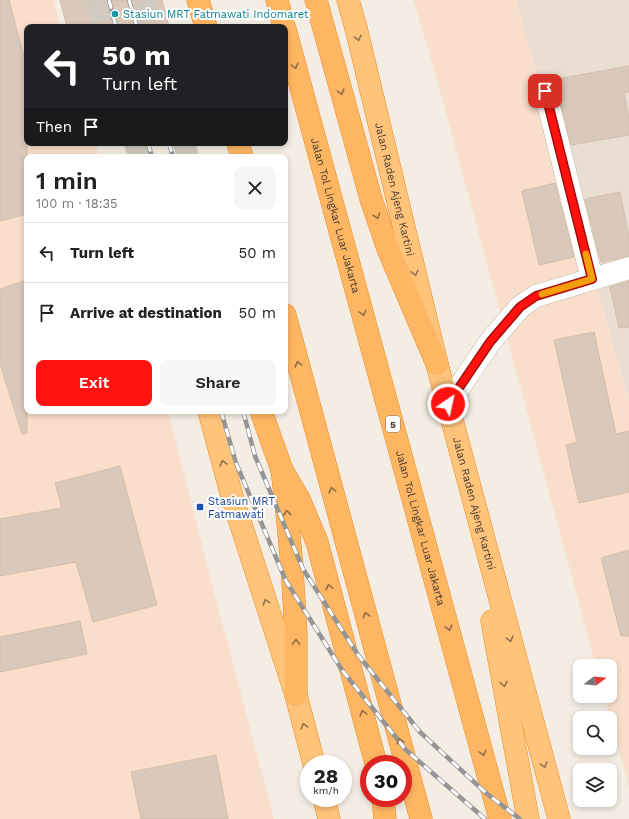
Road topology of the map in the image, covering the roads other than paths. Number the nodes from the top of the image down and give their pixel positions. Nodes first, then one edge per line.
1 (198, 0) edge
2 (277, 0) edge
3 (316, 0) edge
4 (348, 0) edge
5 (205, 24) edge
6 (284, 24) edge
7 (288, 39) edge
8 (545, 91) dead end
9 (629, 268) edge
10 (592, 279) junction
11 (288, 326) edge
12 (437, 364) junction
13 (448, 404) junction
14 (210, 414) edge
15 (264, 415) edge
16 (464, 466) junction
17 (282, 470) junction
18 (296, 695) junction
19 (312, 755) edge
20 (374, 755) edge
21 (326, 807) edge
22 (384, 807) edge
23 (329, 819) edge
24 (385, 819) edge
25 (421, 819) edge
26 (500, 819) edge
27 (528, 819) edge
28 (559, 819) edge

1 - 5 highway
2 - 6 highway, Jalan Tol Lingkar Luar Jakarta / 5
3 -> 12 highway
4 -> 12 highway, Jalan Raden Ajeng Kartini
7 -> 26 highway, Jalan Tol Lingkar Luar Jakarta / 5
8 - 10 street
9 - 10 street
10 - 13 street
25 -> 11 highway
12 - 13 highway, Jalan Raden Ajeng Kartini
13 - 16 highway, Jalan Raden Ajeng Kartini
18 -> 14 highway
15 - 17 highway
16 -> 27 highway
16 -> 28 highway, Jalan Raden Ajeng Kartini
18 -> 17 highway
20 -> 17 highway
19 -> 18 highway
21 - 23 highway
22 - 24 highway

